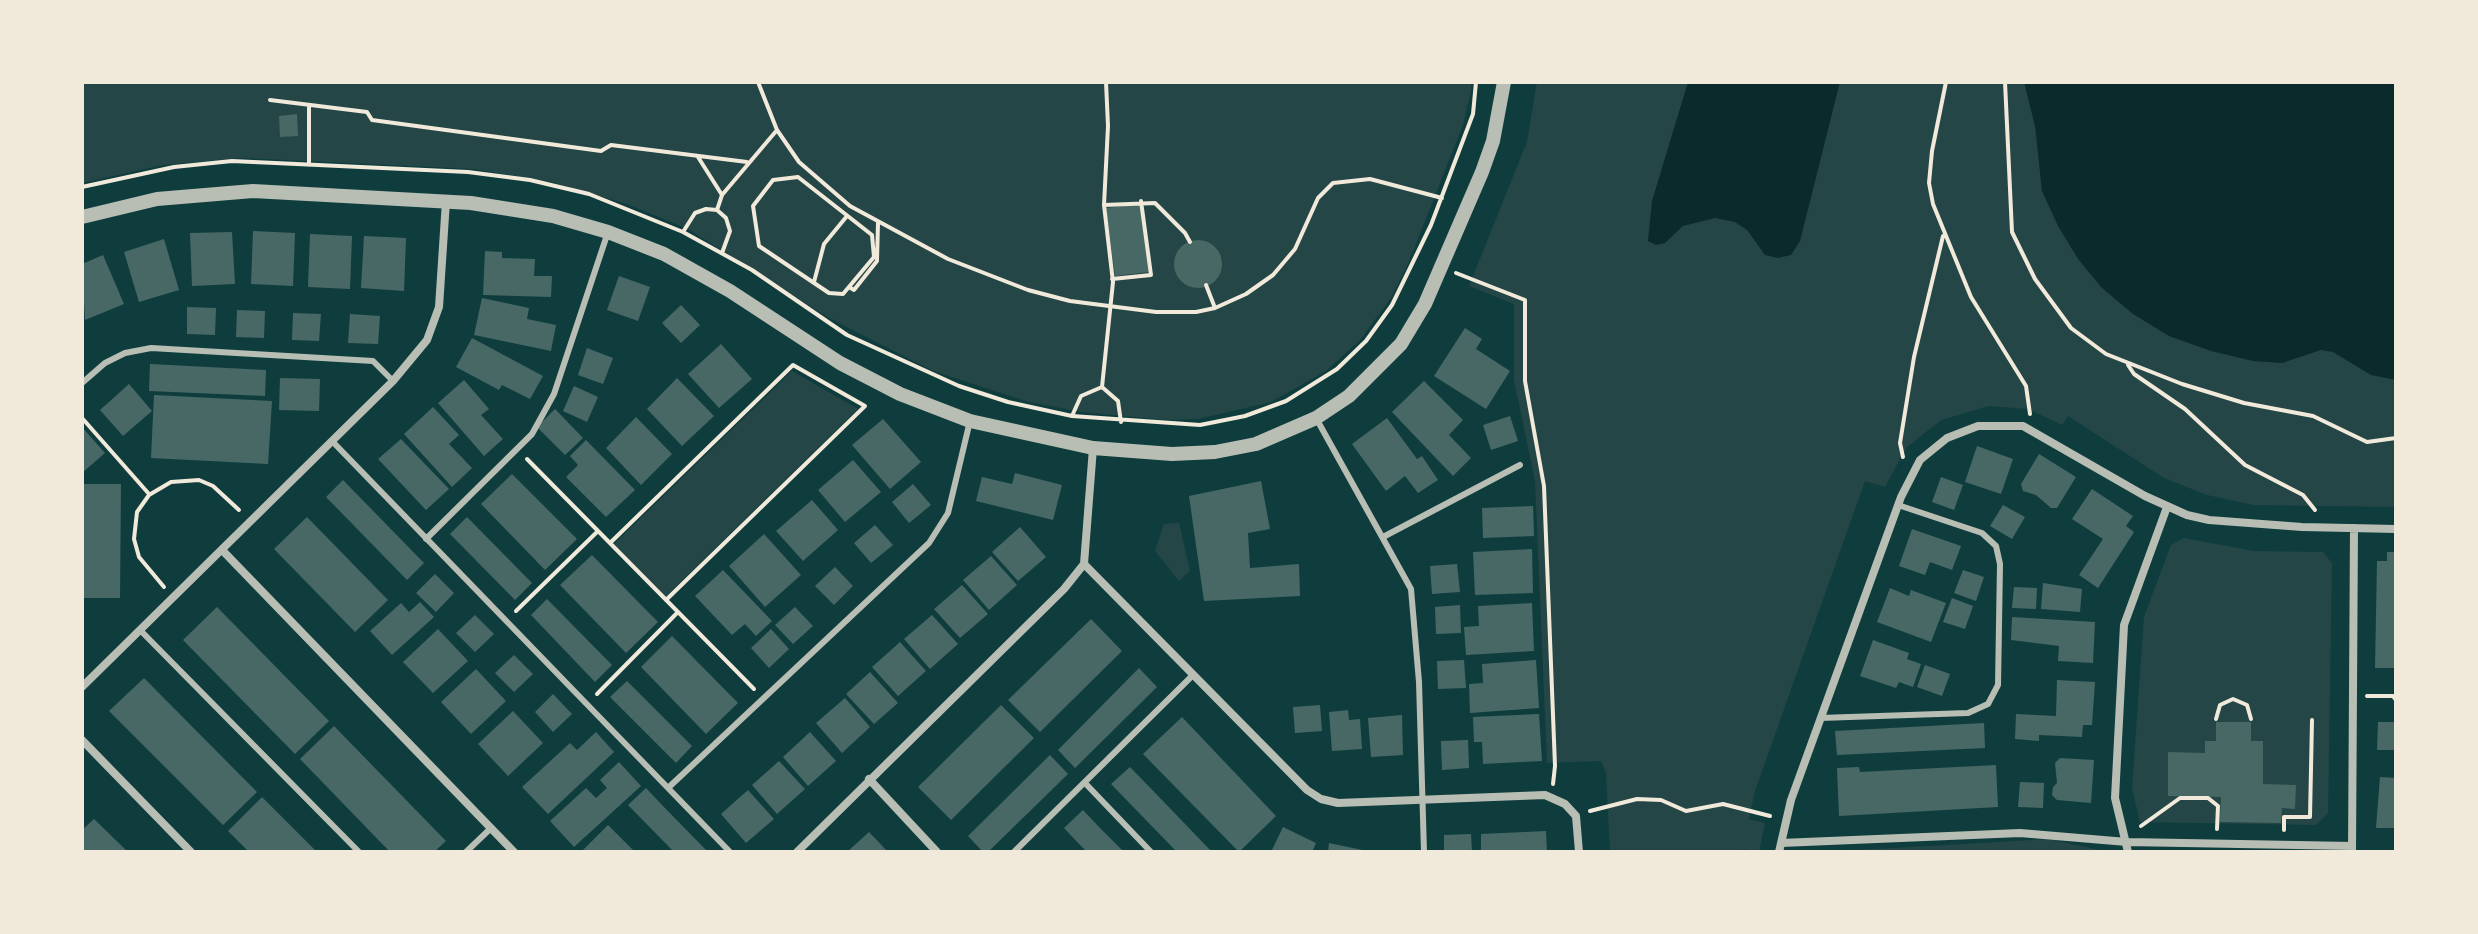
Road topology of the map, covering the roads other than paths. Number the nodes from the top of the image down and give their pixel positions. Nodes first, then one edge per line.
1 (1504, 82) edge
2 (446, 201) junction
3 (82, 217) edge
4 (608, 232) junction
5 (393, 381) junction
6 (82, 383) edge
7 (1316, 418) junction
8 (970, 421) junction
9 (332, 441) junction
10 (1093, 448) junction
11 (1520, 465) dead end
12 (1898, 505) junction
13 (2167, 507) junction
14 (2354, 528) junction
15 (2396, 529) edge
16 (1383, 537) junction
17 (426, 539) junction
18 (223, 551) junction
19 (1084, 564) junction
20 (140, 630) junction
21 (1193, 675) junction
22 (82, 687) edge
23 (1820, 718) junction
24 (82, 740) edge
25 (869, 779) junction
26 (1085, 783) junction
27 (668, 788) junction
28 (1423, 801) junction
29 (491, 828) junction
30 (1780, 847) edge
31 (2128, 847) edge
32 (2352, 849) edge
33 (191, 852) edge
34 (359, 852) edge
35 (466, 852) edge
36 (514, 852) edge
37 (730, 852) edge
38 (797, 852) edge
39 (937, 852) edge
40 (1014, 852) edge
41 (1151, 852) edge
42 (1424, 852) edge
43 (1579, 852) edge

1 - 7 street
2 - 3 street
2 - 4 street
2 - 5 street
4 - 8 street
4 - 17 lane
5 - 6 lane
5 - 9 street
7 - 10 street
7 - 16 lane
8 - 10 street
8 - 27 lane
9 - 17 lane
9 - 18 street
10 - 19 street
11 - 16 lane
12 - 13 street
12 - 23 street
12 - 23 lane
13 - 14 street
13 - 31 street
14 - 15 street
14 - 32 street
16 - 28 lane
17 - 27 lane
18 - 20 street
18 - 29 street
19 - 21 street
19 - 25 street
20 - 22 street
20 - 34 lane
21 - 26 lane
21 - 28 street
23 - 30 street
24 - 33 street
25 - 38 street
25 - 39 street
26 - 40 lane
26 - 41 lane
27 - 37 lane
28 - 42 lane
28 - 43 street
29 - 35 lane
29 - 36 street
30 - 31 street
31 - 32 street

